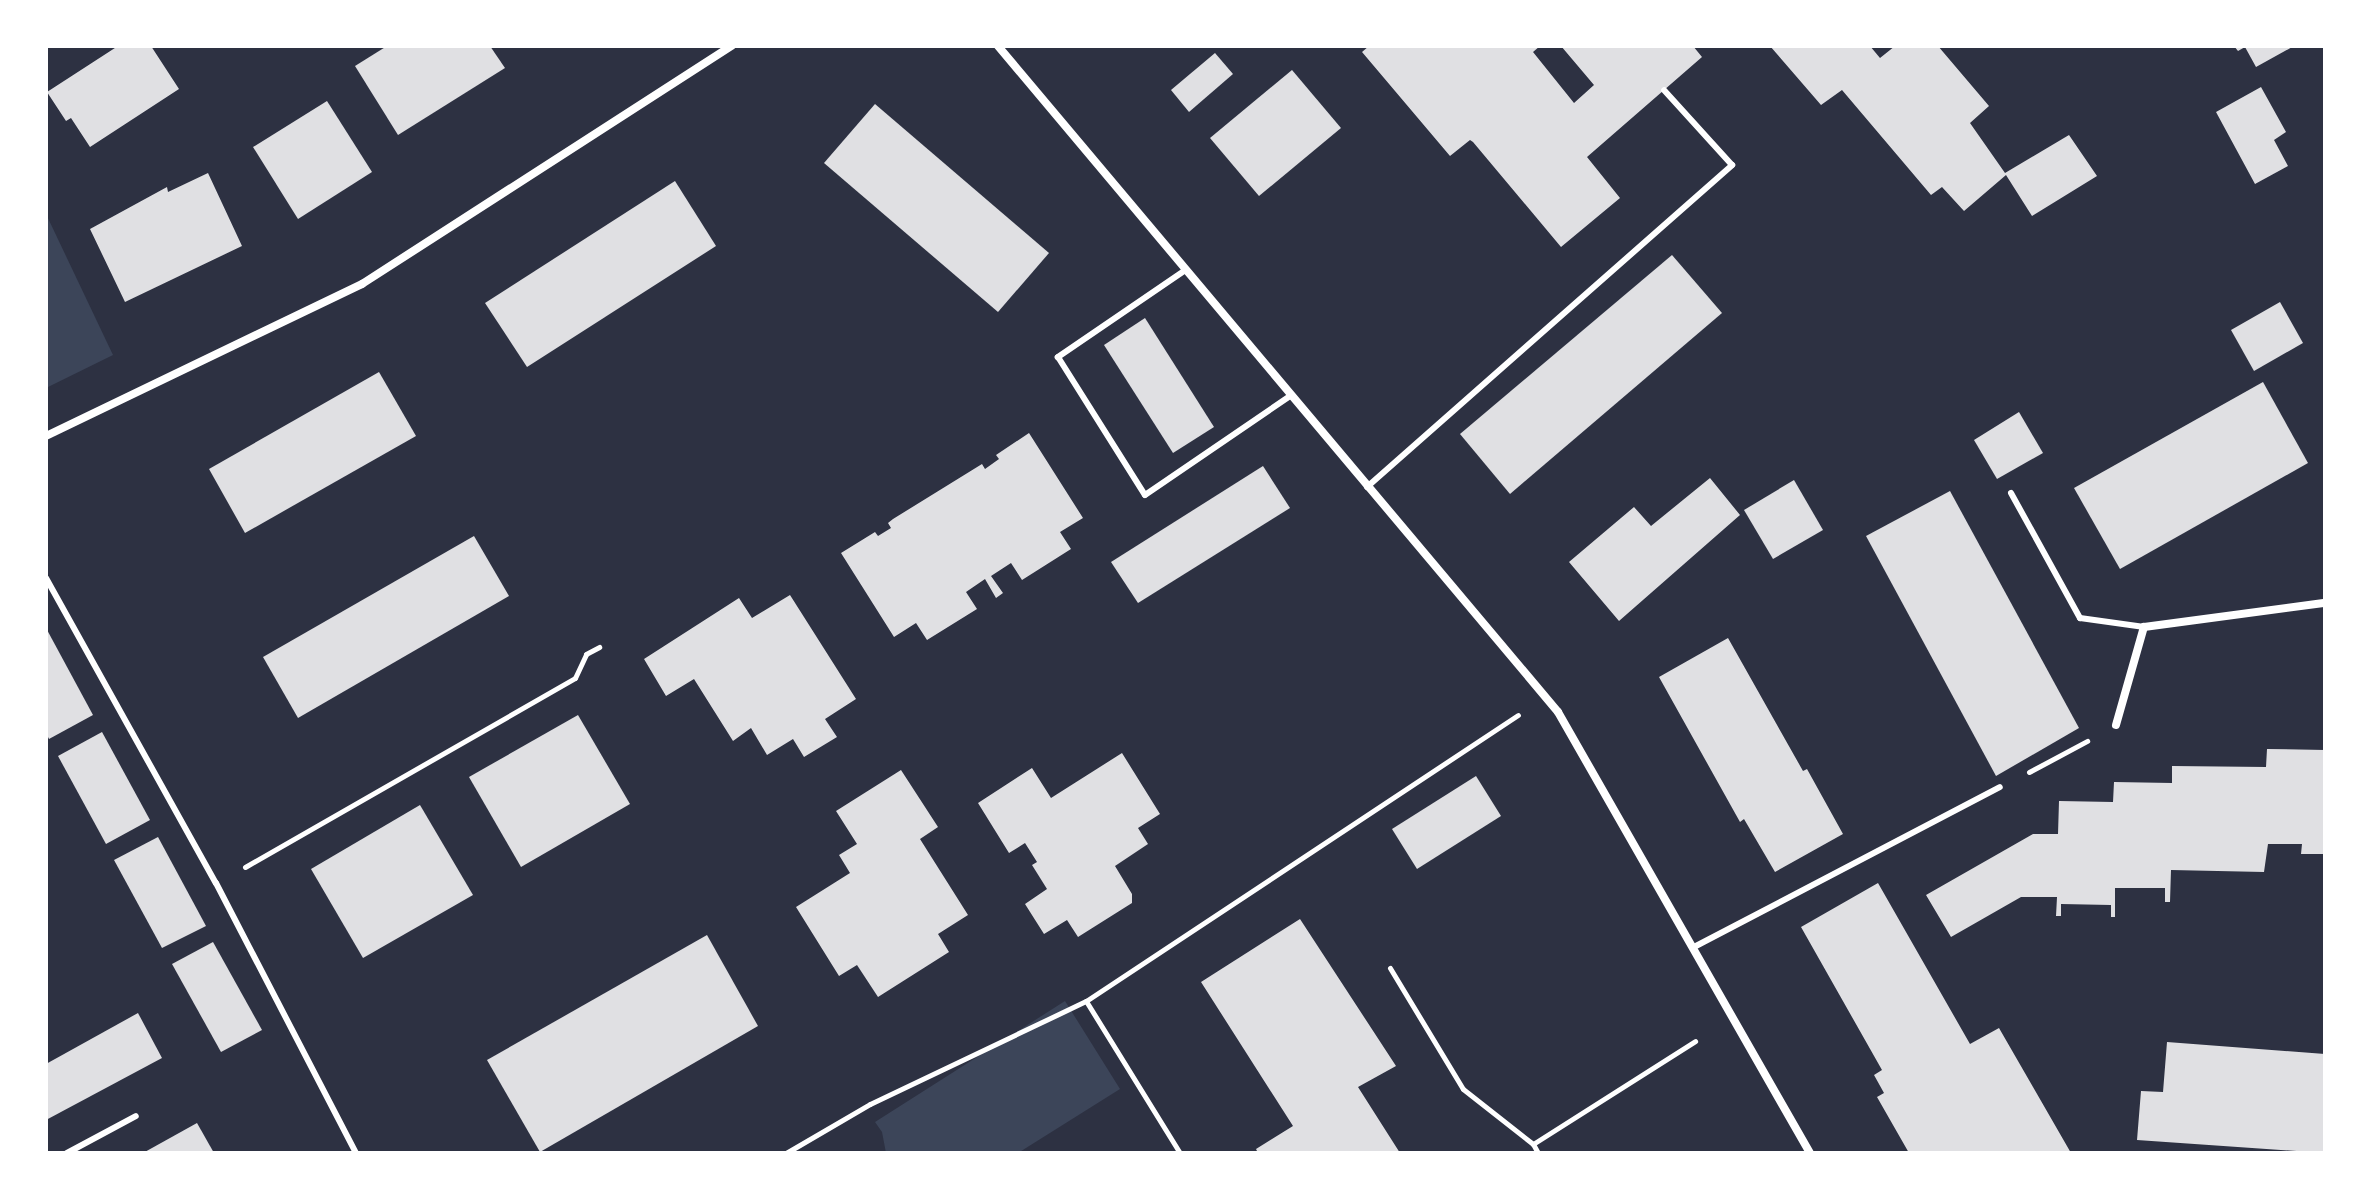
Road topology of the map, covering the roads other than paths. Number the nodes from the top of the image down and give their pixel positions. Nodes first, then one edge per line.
1 (732, 46) edge
2 (998, 46) edge
3 (1664, 90) dead end
4 (1184, 271) junction
5 (1290, 396) junction
6 (46, 436) edge
7 (1367, 487) junction
8 (2011, 493) dead end
9 (46, 578) edge
10 (2325, 603) edge
11 (2144, 627) junction
12 (2116, 725) road end
13 (2000, 787) road end
14 (1694, 947) junction
15 (136, 1116) dead end
16 (67, 1153) edge
17 (356, 1153) edge
18 (1810, 1153) edge

1 - 6 street
2 - 4 street
3 - 7 lane
4 - 5 street
4 - 5 lane
5 - 7 street
7 - 14 street
8 - 11 lane
9 - 17 lane
10 - 11 street
11 - 12 street
13 - 14 lane
14 - 18 street
15 - 16 lane

